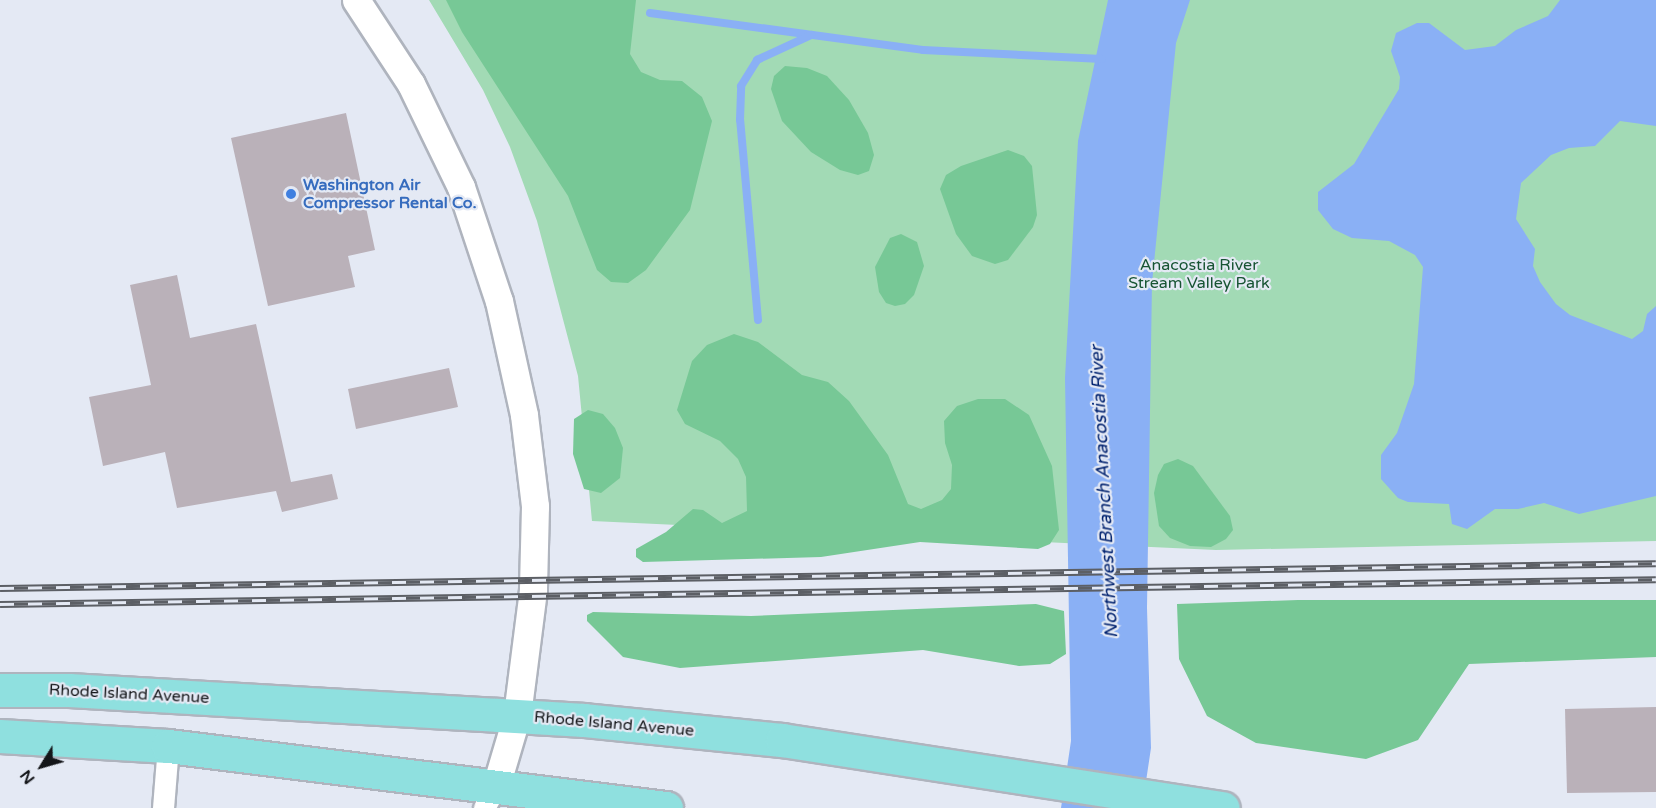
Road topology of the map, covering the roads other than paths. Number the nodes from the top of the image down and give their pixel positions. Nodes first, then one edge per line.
1 (356, 0) edge
2 (0, 690) edge
3 (517, 715) junction
4 (0, 736) edge
5 (168, 746) junction
6 (490, 797) edge
7 (164, 808) edge
8 (666, 808) edge
9 (1223, 808) edge

1 - 3 street
2 - 3 main road, Rhode Island Avenue
3 - 6 street
3 - 9 main road, Rhode Island Avenue
4 - 5 main road
5 - 6 main road
5 - 7 street
6 - 8 main road

